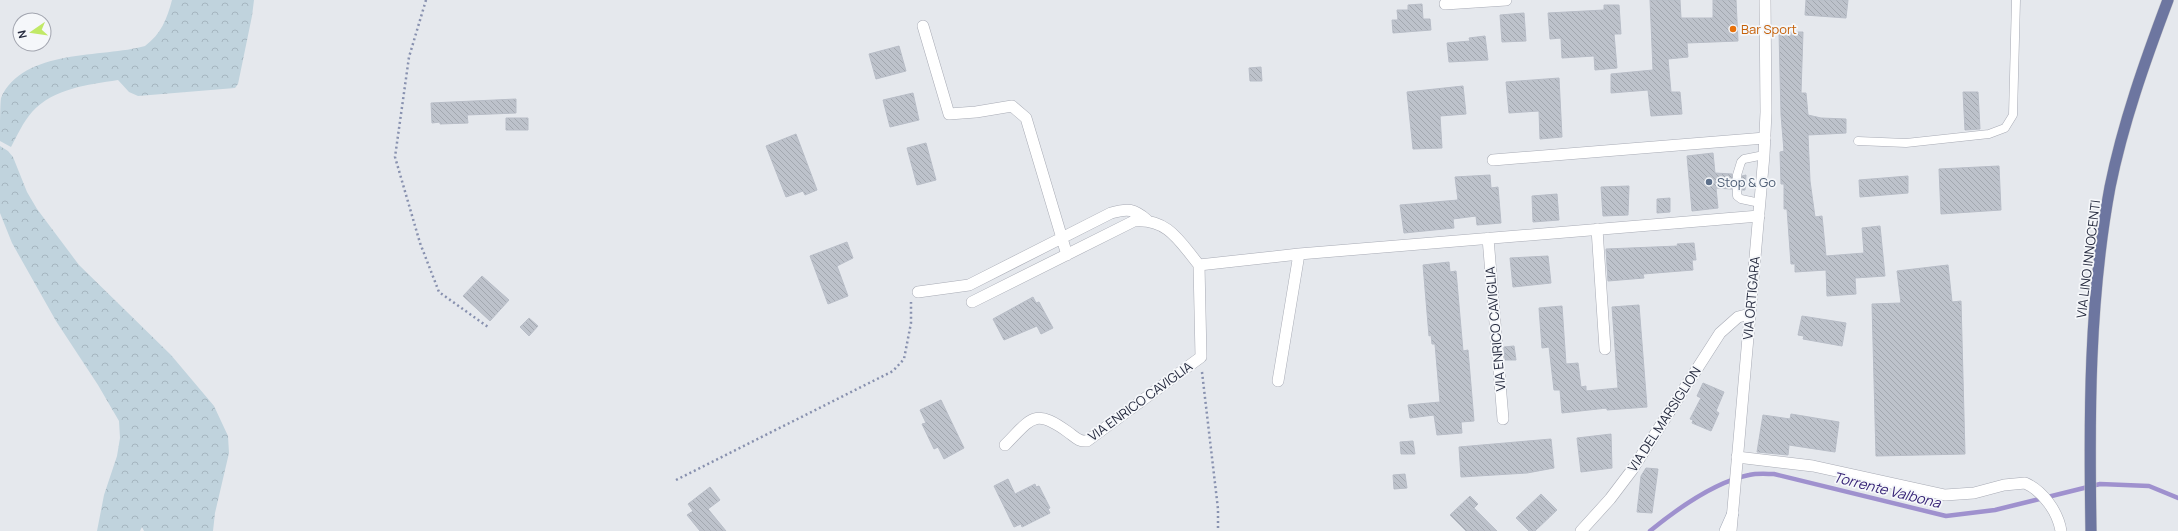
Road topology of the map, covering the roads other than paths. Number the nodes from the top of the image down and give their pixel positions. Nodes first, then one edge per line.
1 (1506, 0) edge
2 (1765, 0) edge
3 (2016, 0) edge
4 (2168, 0) edge
5 (1445, 4) dead end
6 (924, 26) dead end
7 (1765, 138) junction
8 (1858, 141) dead end
9 (1764, 155) junction
10 (1493, 160) dead end
11 (1760, 203) junction
12 (1759, 216) junction
13 (1147, 220) junction
14 (1596, 229) junction
15 (1062, 238) junction
16 (1488, 238) junction
17 (1299, 254) junction
18 (1067, 255) junction
19 (1199, 265) junction
20 (914, 296) road end
21 (972, 302) dead end
22 (1750, 314) junction
23 (1604, 349) dead end
24 (1278, 381) dead end
25 (1503, 420) dead end
26 (1005, 444) dead end
27 (1737, 463) junction
28 (1733, 513) junction
29 (2091, 527) edge
30 (1581, 531) edge
31 (1725, 531) edge
32 (1731, 531) edge
33 (2061, 531) edge

1 - 5 street
2 - 7 street, VIA ORTIGARA
3 - 8 lane
4 - 29 main road, VIA LINO INNOCENTI
6 - 15 street
7 - 9 street, VIA ORTIGARA
7 - 10 street
9 - 11 street, VIA ORTIGARA
9 - 11 lane
11 - 12 street, VIA ORTIGARA
12 - 14 street
12 - 22 street, VIA ORTIGARA
13 - 15 street
13 - 18 street
13 - 19 street
14 - 16 street
14 - 23 street
15 - 18 street
15 - 20 street
16 - 17 street
16 - 25 street, VIA ENRICO CAVIGLIA
17 - 19 street
17 - 24 street
18 - 21 street
19 - 26 street, VIA ENRICO CAVIGLIA
22 - 27 street, VIA ORTIGARA
22 - 30 street, VIA DEL MARSIGLION
27 - 28 street, VIA ORTIGARA
27 - 33 street
28 - 31 street
28 - 32 street, VIA ORTIGARA

